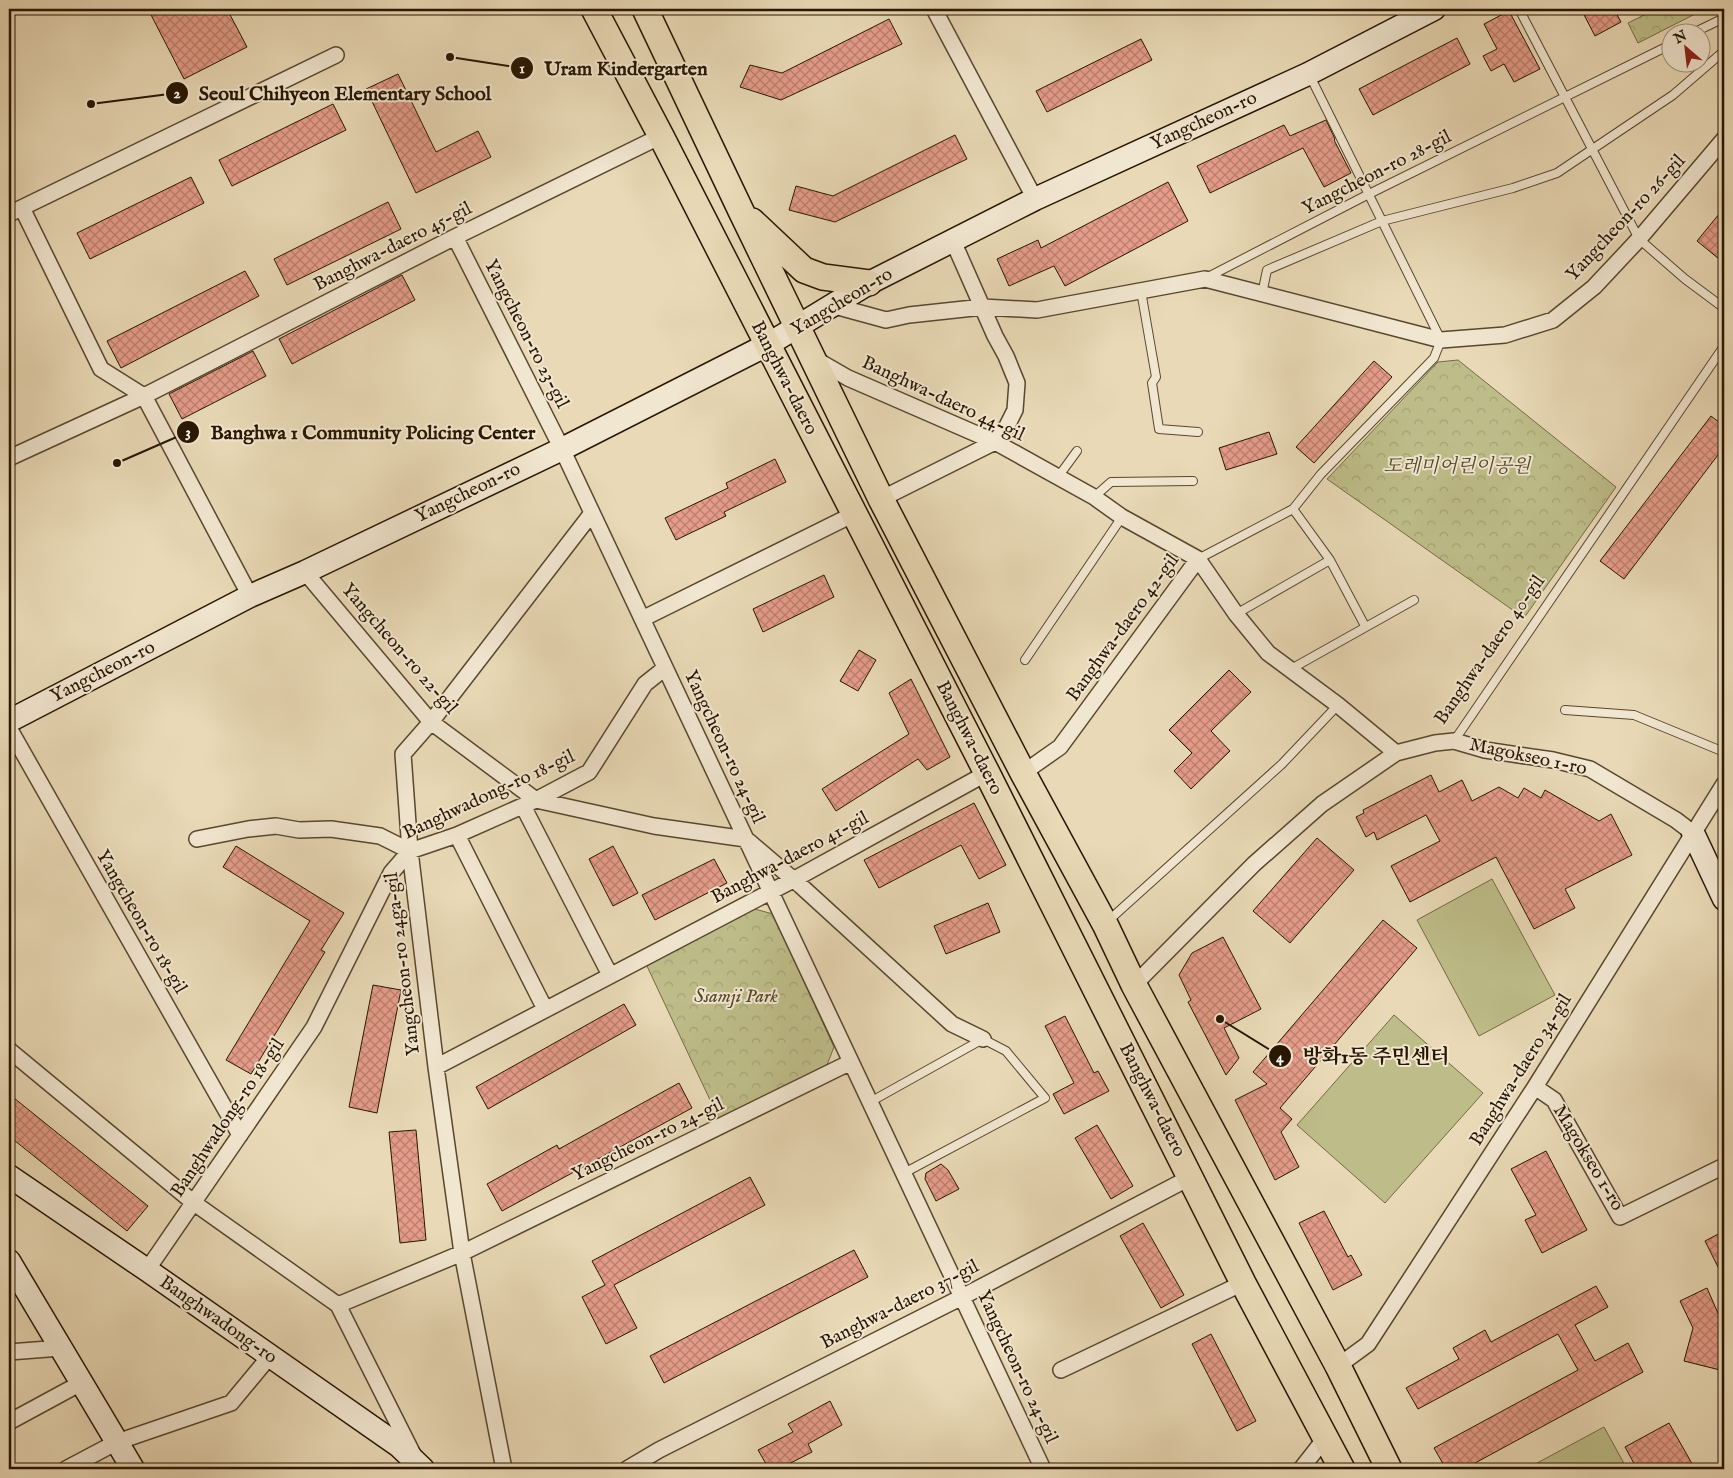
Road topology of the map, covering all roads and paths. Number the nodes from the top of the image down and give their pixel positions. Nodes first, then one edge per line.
1 (594, 9) edge
2 (645, 9) edge
3 (934, 9) edge
4 (1434, 9) edge
5 (1519, 9) edge
6 (1724, 18) edge
7 (1710, 25) edge
8 (1660, 50) edge
9 (1724, 51) edge
10 (336, 55) dead end
11 (1308, 74) junction
12 (1565, 97) junction
13 (661, 136) junction
14 (1724, 139) edge
15 (1593, 150) junction
16 (1369, 194) junction
17 (1035, 199) junction
18 (16, 211) edge
19 (742, 211) junction
20 (1382, 221) junction
21 (455, 238) junction
22 (1639, 239) junction
23 (953, 240) junction
24 (1205, 279) junction
25 (869, 283) junction
26 (1141, 291) junction
27 (1262, 294) junction
28 (832, 305) junction
29 (983, 307) junction
30 (1724, 308) edge
31 (798, 328) junction
32 (1441, 340) junction
33 (768, 345) junction
34 (1724, 346) edge
35 (812, 357) junction
36 (144, 396) junction
37 (1198, 432) dead end
38 (995, 442) junction
39 (562, 448) junction
40 (1077, 452) dead end
41 (9, 458) edge
42 (1058, 477) junction
43 (1193, 481) dead end
44 (1094, 497) junction
45 (881, 499) junction
46 (1293, 509) junction
47 (592, 512) junction
48 (854, 514) junction
49 (1122, 518) junction
50 (1198, 559) junction
51 (1330, 560) junction
52 (305, 572) junction
53 (250, 596) junction
54 (1414, 600) dead end
55 (1236, 614) junction
56 (642, 619) junction
57 (1365, 626) junction
58 (1025, 660) dead end
59 (665, 668) junction
60 (1291, 669) junction
61 (1338, 705) junction
62 (1565, 710) dead end
63 (9, 721) edge
64 (432, 722) junction
65 (9, 728) edge
66 (1454, 741) junction
67 (1724, 752) edge
68 (1396, 753) junction
69 (987, 773) junction
70 (1023, 773) junction
71 (1724, 784) edge
72 (529, 803) junction
73 (1693, 833) junction
74 (457, 835) junction
75 (197, 839) dead end
76 (746, 839) junction
77 (410, 852) junction
78 (793, 880) junction
79 (771, 892) junction
80 (1724, 899) edge
81 (1105, 924) junction
82 (610, 975) junction
83 (1134, 985) junction
84 (544, 1009) junction
85 (983, 1039) junction
86 (9, 1050) edge
87 (851, 1062) junction
88 (436, 1067) junction
89 (1535, 1086) junction
90 (870, 1102) junction
91 (240, 1136) junction
92 (1724, 1166) edge
93 (904, 1174) junction
94 (9, 1176) edge
95 (1191, 1177) junction
96 (194, 1203) junction
97 (462, 1253) junction
98 (10, 1264) edge
99 (148, 1270) junction
100 (1243, 1283) junction
101 (962, 1297) junction
102 (338, 1305) junction
103 (61, 1348) junction
104 (9, 1352) edge
105 (270, 1356) junction
106 (1338, 1366) junction
107 (1061, 1370) dead end
108 (82, 1383) junction
109 (9, 1422) edge
110 (1326, 1437) junction
111 (117, 1442) junction
112 (421, 1467) edge
113 (66, 1469) edge
114 (133, 1469) edge
115 (504, 1469) edge
116 (628, 1469) edge
117 (1043, 1469) edge
118 (1301, 1469) edge
119 (1342, 1469) edge
120 (1389, 1469) edge

1 - 13 main road, Banghwa-daero
2 - 19 main road, Banghwa-daero
3 - 17 street
4 - 11 main road, Yangcheon-ro
5 - 12 lane
6 - 7 lane
8 - 12 lane, Yangcheon-ro 28-gil
9 - 15 lane
10 - 18 street
11 - 16 lane
11 - 17 main road, Yangcheon-ro
12 - 15 lane
12 - 16 lane, Yangcheon-ro 28-gil
13 - 21 street, Banghwa-daero 45-gil
13 - 33 main road, Banghwa-daero
14 - 22 street, Yangcheon-ro 26-gil
15 - 20 lane
15 - 22 lane
16 - 20 lane
16 - 24 lane, Yangcheon-ro 28-gil
17 - 23 main road, Yangcheon-ro
18 - 36 street
19 - 25 main road
19 - 31 main road, Banghwa-daero
20 - 27 lane
20 - 32 lane
21 - 36 street, Banghwa-daero 45-gil
21 - 39 street, Yangcheon-ro 23-gil
22 - 30 lane
22 - 32 street, Yangcheon-ro 26-gil
23 - 25 main road, Yangcheon-ro
23 - 29 street
24 - 26 street, Yangcheon-ro 26-gil
24 - 27 street, Yangcheon-ro 26-gil
25 - 28 main road, Yangcheon-ro
26 - 29 street, Yangcheon-ro 26-gil
26 - 37 lane
27 - 32 street, Yangcheon-ro 26-gil
28 - 29 street, Yangcheon-ro 26-gil
28 - 31 main road, Yangcheon-ro
29 - 38 street
31 - 33 main road, Yangcheon-ro
31 - 35 main road, Banghwa-daero
32 - 46 lane, Banghwa-daero 42-gil
33 - 39 main road, Yangcheon-ro
33 - 48 main road, Banghwa-daero
34 - 66 lane, Banghwa-daero 40-gil
35 - 38 street, Banghwa-daero 44-gil
35 - 45 main road, Banghwa-daero
36 - 41 street, Banghwa-daero 45-gil
36 - 53 street
38 - 42 street, Banghwa-daero 44-gil
38 - 45 street
39 - 47 street, Yangcheon-ro 24-gil
39 - 52 main road, Yangcheon-ro
40 - 42 lane
42 - 44 street, Banghwa-daero 44-gil
43 - 44 lane
44 - 49 street, Banghwa-daero 44-gil
45 - 70 main road, Banghwa-daero
46 - 50 lane, Banghwa-daero 42-gil
46 - 51 lane
47 - 56 street, Yangcheon-ro 24-gil
47 - 64 street, Yangcheon-ro 24ga-gil
48 - 56 street
48 - 69 main road, Banghwa-daero
49 - 50 street, Banghwa-daero 44-gil
49 - 58 lane
50 - 55 street, Banghwa-daero 44-gil
50 - 70 street, Banghwa-daero 42-gil
51 - 55 lane
51 - 57 lane
52 - 53 main road, Yangcheon-ro
52 - 64 street, Yangcheon-ro 22-gil
53 - 63 main road, Yangcheon-ro
54 - 57 lane
55 - 60 street, Banghwa-daero 44-gil
56 - 59 street, Yangcheon-ro 24-gil
57 - 60 lane
59 - 72 street, Banghwadong-ro 18-gil
59 - 76 street, Yangcheon-ro 24-gil
60 - 61 street, Banghwa-daero 44-gil
61 - 68 street, Banghwa-daero 44-gil
61 - 81 lane
62 - 67 lane
64 - 72 street, Yangcheon-ro 22-gil
64 - 77 street, Yangcheon-ro 24ga-gil
65 - 91 street, Yangcheon-ro 18-gil
66 - 68 street, Banghwa-daero 40-gil
66 - 73 street, Magokseo 1-ro
68 - 83 street, Banghwa-daero 40-gil
69 - 78 street, Banghwa-daero 41-gil
69 - 95 main road, Banghwa-daero
70 - 81 main road, Banghwa-daero
71 - 73 street, Banghwa-daero 34-gil
72 - 74 street, Banghwadong-ro 18-gil
72 - 76 street, Yangcheon-ro 22-gil
72 - 82 street
73 - 80 main road, Magokseo 1-ro
73 - 89 street, Banghwa-daero 34-gil
74 - 77 street, Banghwadong-ro 18-gil
74 - 84 street
75 - 77 street
76 - 78 street
76 - 79 street, Yangcheon-ro 24-gil
77 - 88 street, Yangcheon-ro 24ga-gil
77 - 91 street, Banghwadong-ro 18-gil
78 - 79 street, Banghwa-daero 41-gil
78 - 85 street
79 - 82 street, Banghwa-daero 41-gil
79 - 87 street, Yangcheon-ro 24-gil
81 - 83 main road, Banghwa-daero
82 - 84 street, Banghwa-daero 41-gil
83 - 106 main road, Banghwa-daero
84 - 88 street, Banghwa-daero 41-gil
85 - 90 lane
85 - 93 lane
86 - 96 street
87 - 90 street, Yangcheon-ro 24-gil
87 - 97 street, Yangcheon-ro 24-gil
88 - 97 street, Yangcheon-ro 24ga-gil
89 - 92 street, Magokseo 1-ro
89 - 106 street, Banghwa-daero 34-gil
90 - 93 street, Yangcheon-ro 24-gil
91 - 96 street, Banghwadong-ro 18-gil
93 - 101 street, Yangcheon-ro 24-gil
94 - 99 main road, Banghwadong-ro
95 - 100 main road, Banghwa-daero
95 - 101 street, Banghwa-daero 37-gil
96 - 99 street, Banghwadong-ro 18-gil
96 - 102 street
97 - 102 street, Yangcheon-ro 24-gil
97 - 115 street, Yangcheon-ro 24ga-gil
98 - 103 main road
99 - 105 main road, Banghwadong-ro
100 - 107 street
100 - 110 main road, Banghwa-daero
101 - 116 street, Banghwa-daero 37-gil
101 - 117 street, Yangcheon-ro 24-gil
102 - 112 street
103 - 104 street
103 - 108 main road
105 - 111 street
105 - 112 main road, Banghwadong-ro
106 - 120 main road, Banghwa-daero
108 - 109 street
108 - 111 main road
110 - 118 street
110 - 119 main road, Banghwa-daero
111 - 113 street
111 - 114 main road

